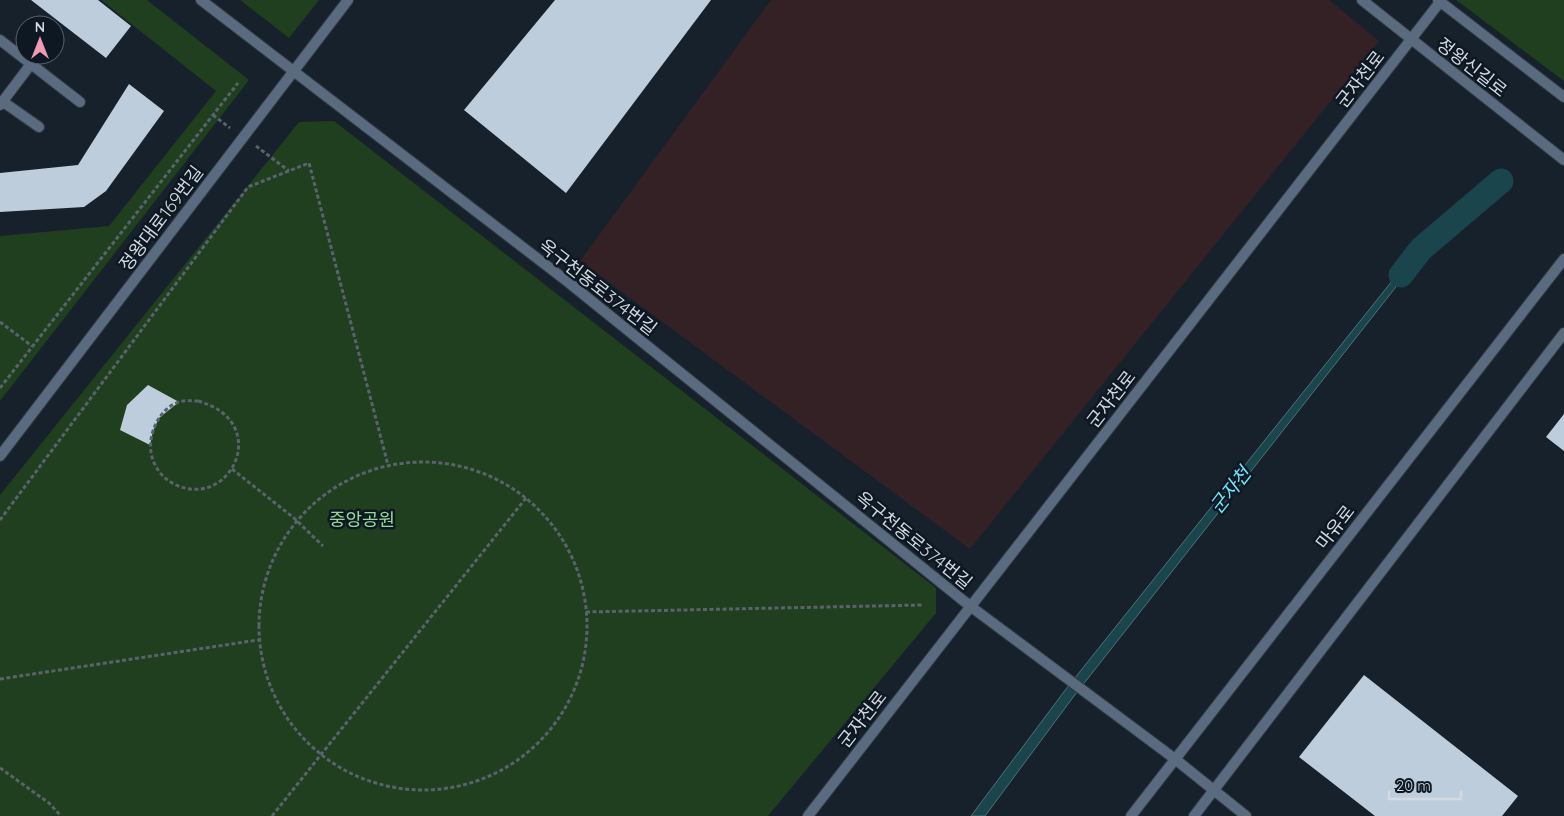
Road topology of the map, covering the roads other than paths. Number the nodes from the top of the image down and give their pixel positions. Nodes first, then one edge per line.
1 (201, 0) edge
2 (348, 0) edge
3 (1362, 0) edge
4 (1439, 1) edge
5 (0, 40) edge
6 (1411, 40) junction
7 (15, 52) edge
8 (30, 65) edge
9 (32, 65) edge
10 (293, 71) junction
11 (1564, 97) edge
12 (80, 102) dead end
13 (1, 103) edge
14 (39, 127) dead end
15 (1564, 160) edge
16 (1564, 259) edge
17 (1564, 333) edge
18 (0, 456) edge
19 (970, 606) junction
20 (1175, 759) junction
21 (1214, 790) junction
22 (808, 816) edge
23 (1131, 816) edge
24 (1194, 816) edge
25 (1246, 816) edge

1 - 10 street, 옥구천동로374번길
2 - 10 street, 정왕대로169번길
3 - 6 street, 정왕신길로
4 - 6 street, 군자천로
4 - 11 street, 정왕신길로
5 - 7 street
6 - 15 street, 정왕신길로
6 - 19 street, 군자천로
8 - 13 street
9 - 12 street
10 - 18 street, 정왕대로169번길
10 - 19 street, 옥구천동로374번길
13 - 14 street
16 - 20 street, 마유로
17 - 21 street
19 - 20 street, 옥구천동로374번길
19 - 22 street, 군자천로
20 - 21 street, 옥구천동로374번길
20 - 23 street, 마유로
21 - 24 street
21 - 25 street, 옥구천동로374번길

